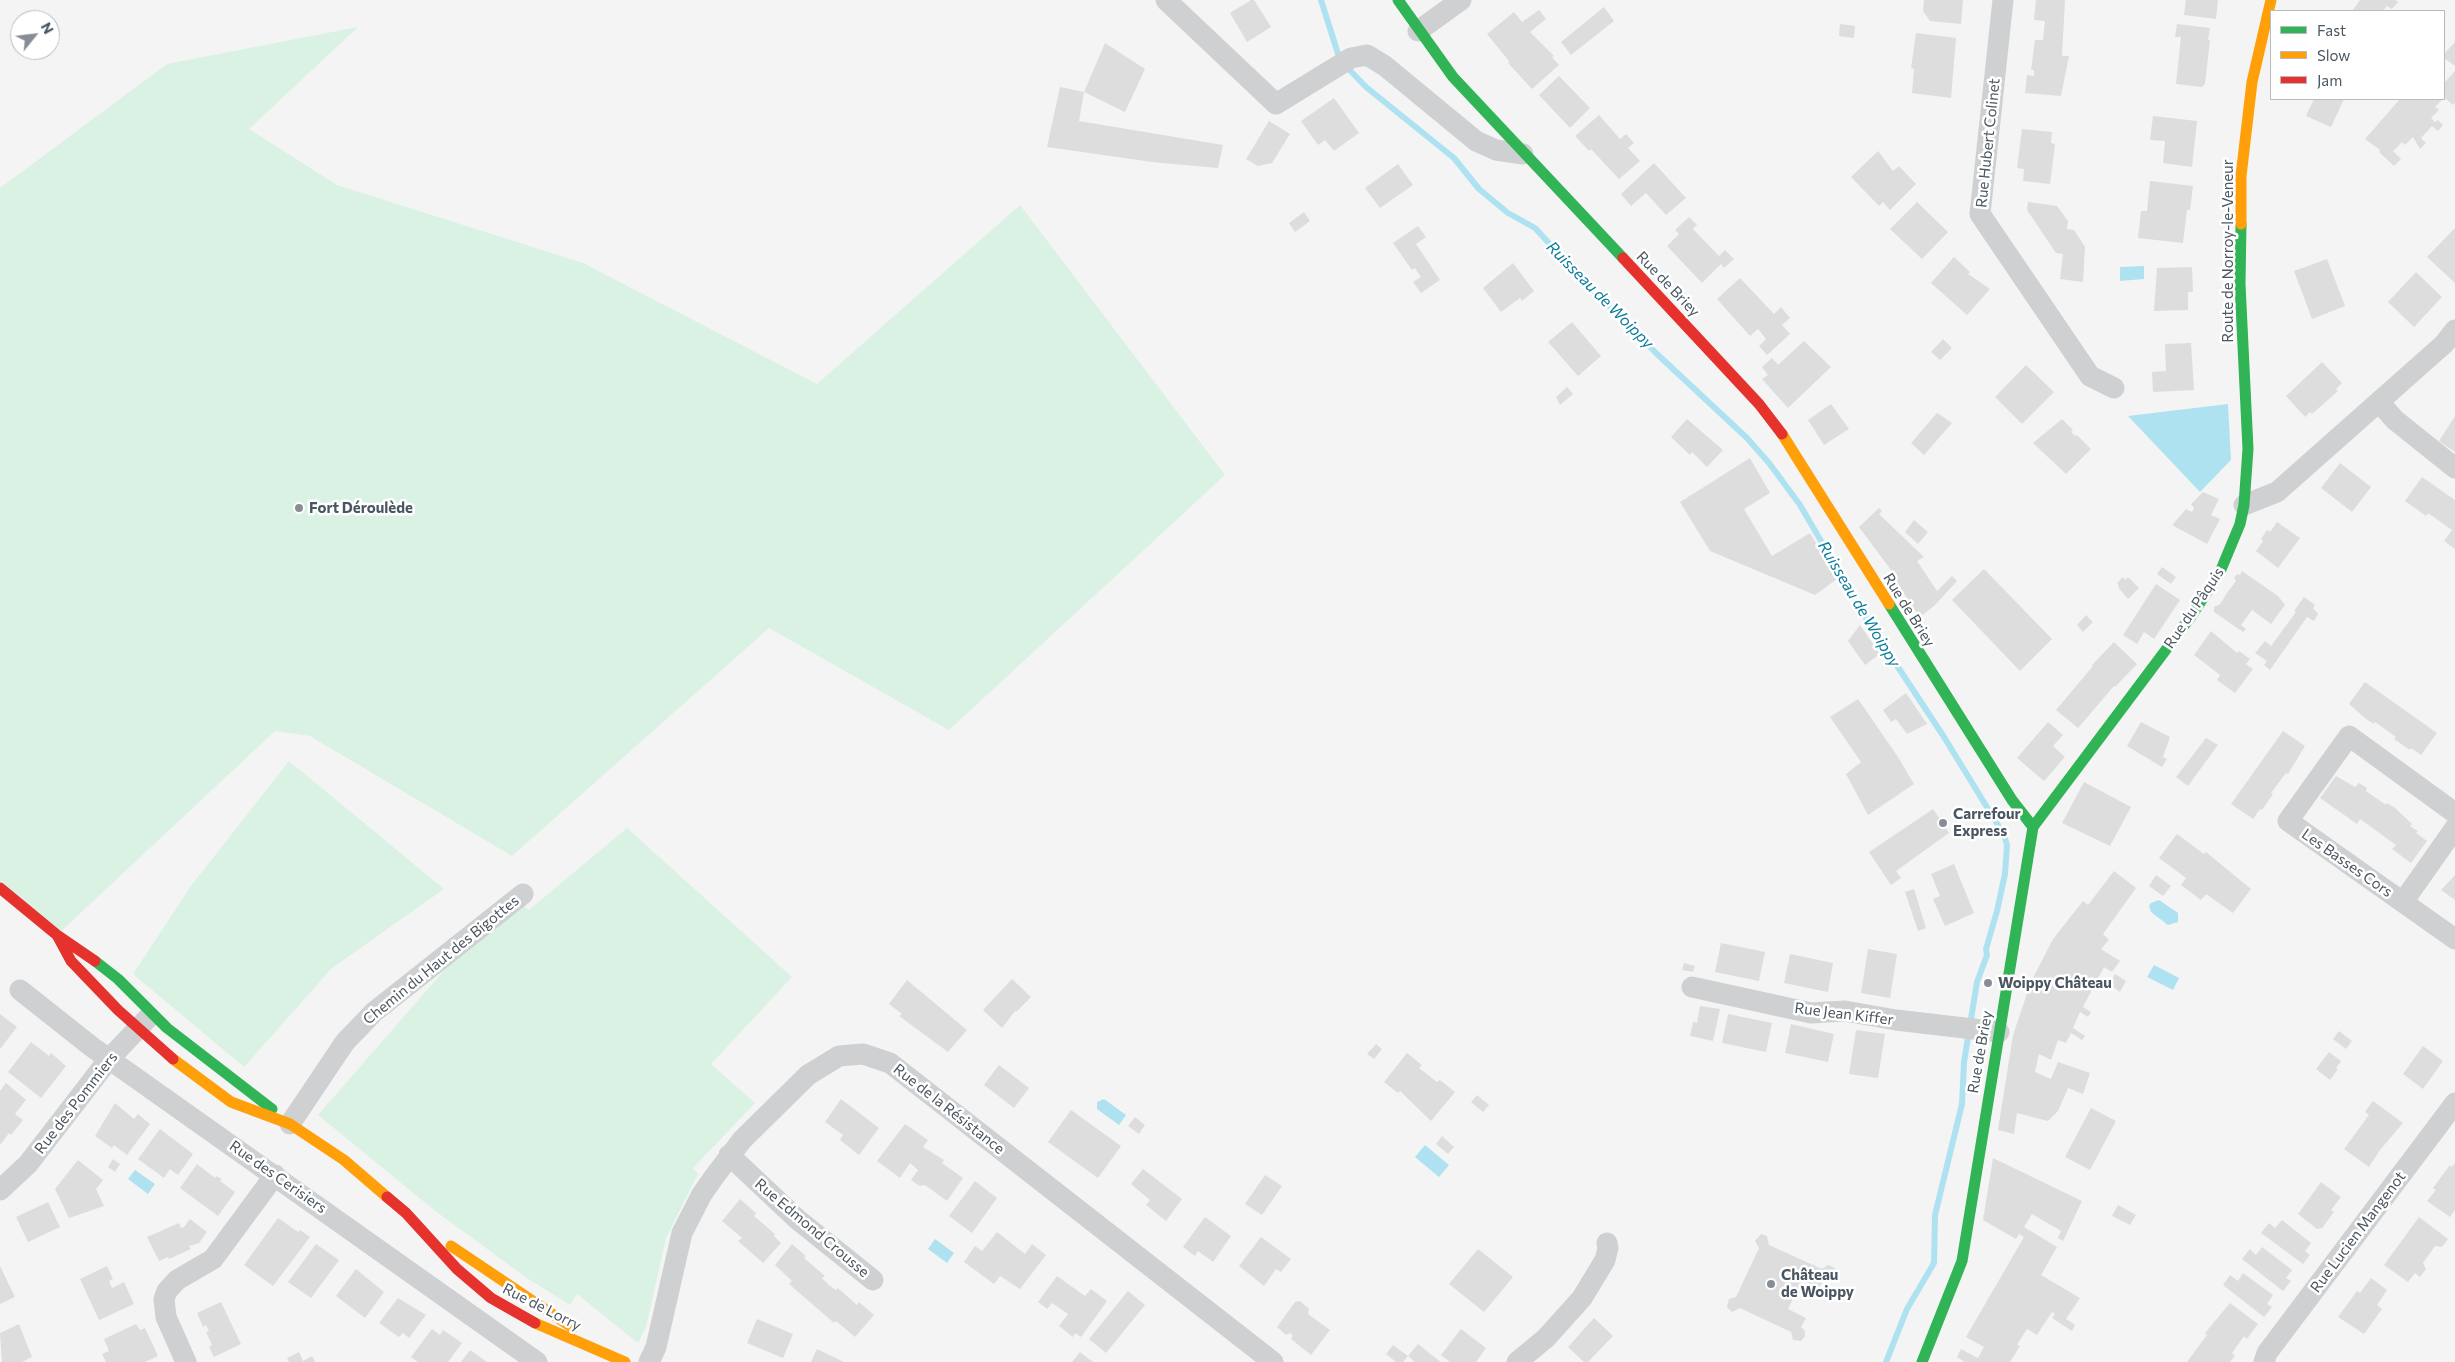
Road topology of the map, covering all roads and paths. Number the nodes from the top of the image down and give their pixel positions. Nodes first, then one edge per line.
1 (1166, 0) edge
2 (1398, 0) edge
3 (1461, 0) edge
4 (2003, 0) edge
5 (2271, 0) edge
6 (1418, 31) junction
7 (1523, 154) junction
8 (2455, 330) edge
9 (2114, 388) dead end
10 (2379, 402) junction
11 (2455, 468) edge
12 (2244, 505) junction
13 (2455, 813) edge
14 (2032, 826) junction
15 (2455, 828) edge
16 (0, 888) edge
17 (523, 894) dead end
18 (2403, 902) junction
19 (57, 935) junction
20 (2455, 939) edge
21 (1692, 987) dead end
22 (20, 990) dead end
23 (145, 1021) junction
24 (1999, 1032) junction
25 (109, 1059) junction
26 (2455, 1103) edge
27 (290, 1124) junction
28 (729, 1155) junction
29 (275, 1176) junction
30 (0, 1190) edge
31 (406, 1213) junction
32 (1607, 1243) dead end
33 (873, 1280) dead end
34 (609, 1354) junction
35 (186, 1362) edge
36 (537, 1362) edge
37 (625, 1362) edge
38 (649, 1362) edge
39 (1273, 1362) edge
40 (1517, 1362) edge
41 (1922, 1362) edge
42 (2264, 1362) edge

1 - 7 street
2 - 6 street, Rue de Briey
3 - 6 street
4 - 9 street, Rue Hubert Colinet
5 - 12 street, Route de Norroy-le-Veneur
6 - 7 street, Rue de Briey
7 - 14 street, Rue de Briey
8 - 10 street
10 - 11 street
10 - 12 street
12 - 14 street, Rue du Pâquis
13 - 18 street, Les Basses Cors
14 - 24 street, Rue de Briey
15 - 18 street, Les Basses Cors
16 - 19 street
17 - 27 street, Chemin du Haut des Bigottes
18 - 20 street, Les Basses Cors
19 - 23 street
19 - 23 street
21 - 24 street, Rue Jean Kiffer
22 - 25 street, Rue des Cerisiers
23 - 25 street, Rue des Pommiers
23 - 27 street
23 - 27 street
24 - 41 street, Rue de Briey
25 - 29 street, Rue des Cerisiers
25 - 30 street, Rue des Pommiers
26 - 42 street, Rue Lucien Mangenot
27 - 31 street, Rue de Lorry
28 - 33 street, Rue Edmond Crousse
28 - 38 street, Rue de la Résistance
28 - 39 street, Rue de la Résistance
29 - 35 street
29 - 36 street, Rue des Cerisiers
31 - 34 street, Rue de Lorry
31 - 34 street, Rue de Lorry
32 - 40 street
34 - 37 street, Rue de Lorry

